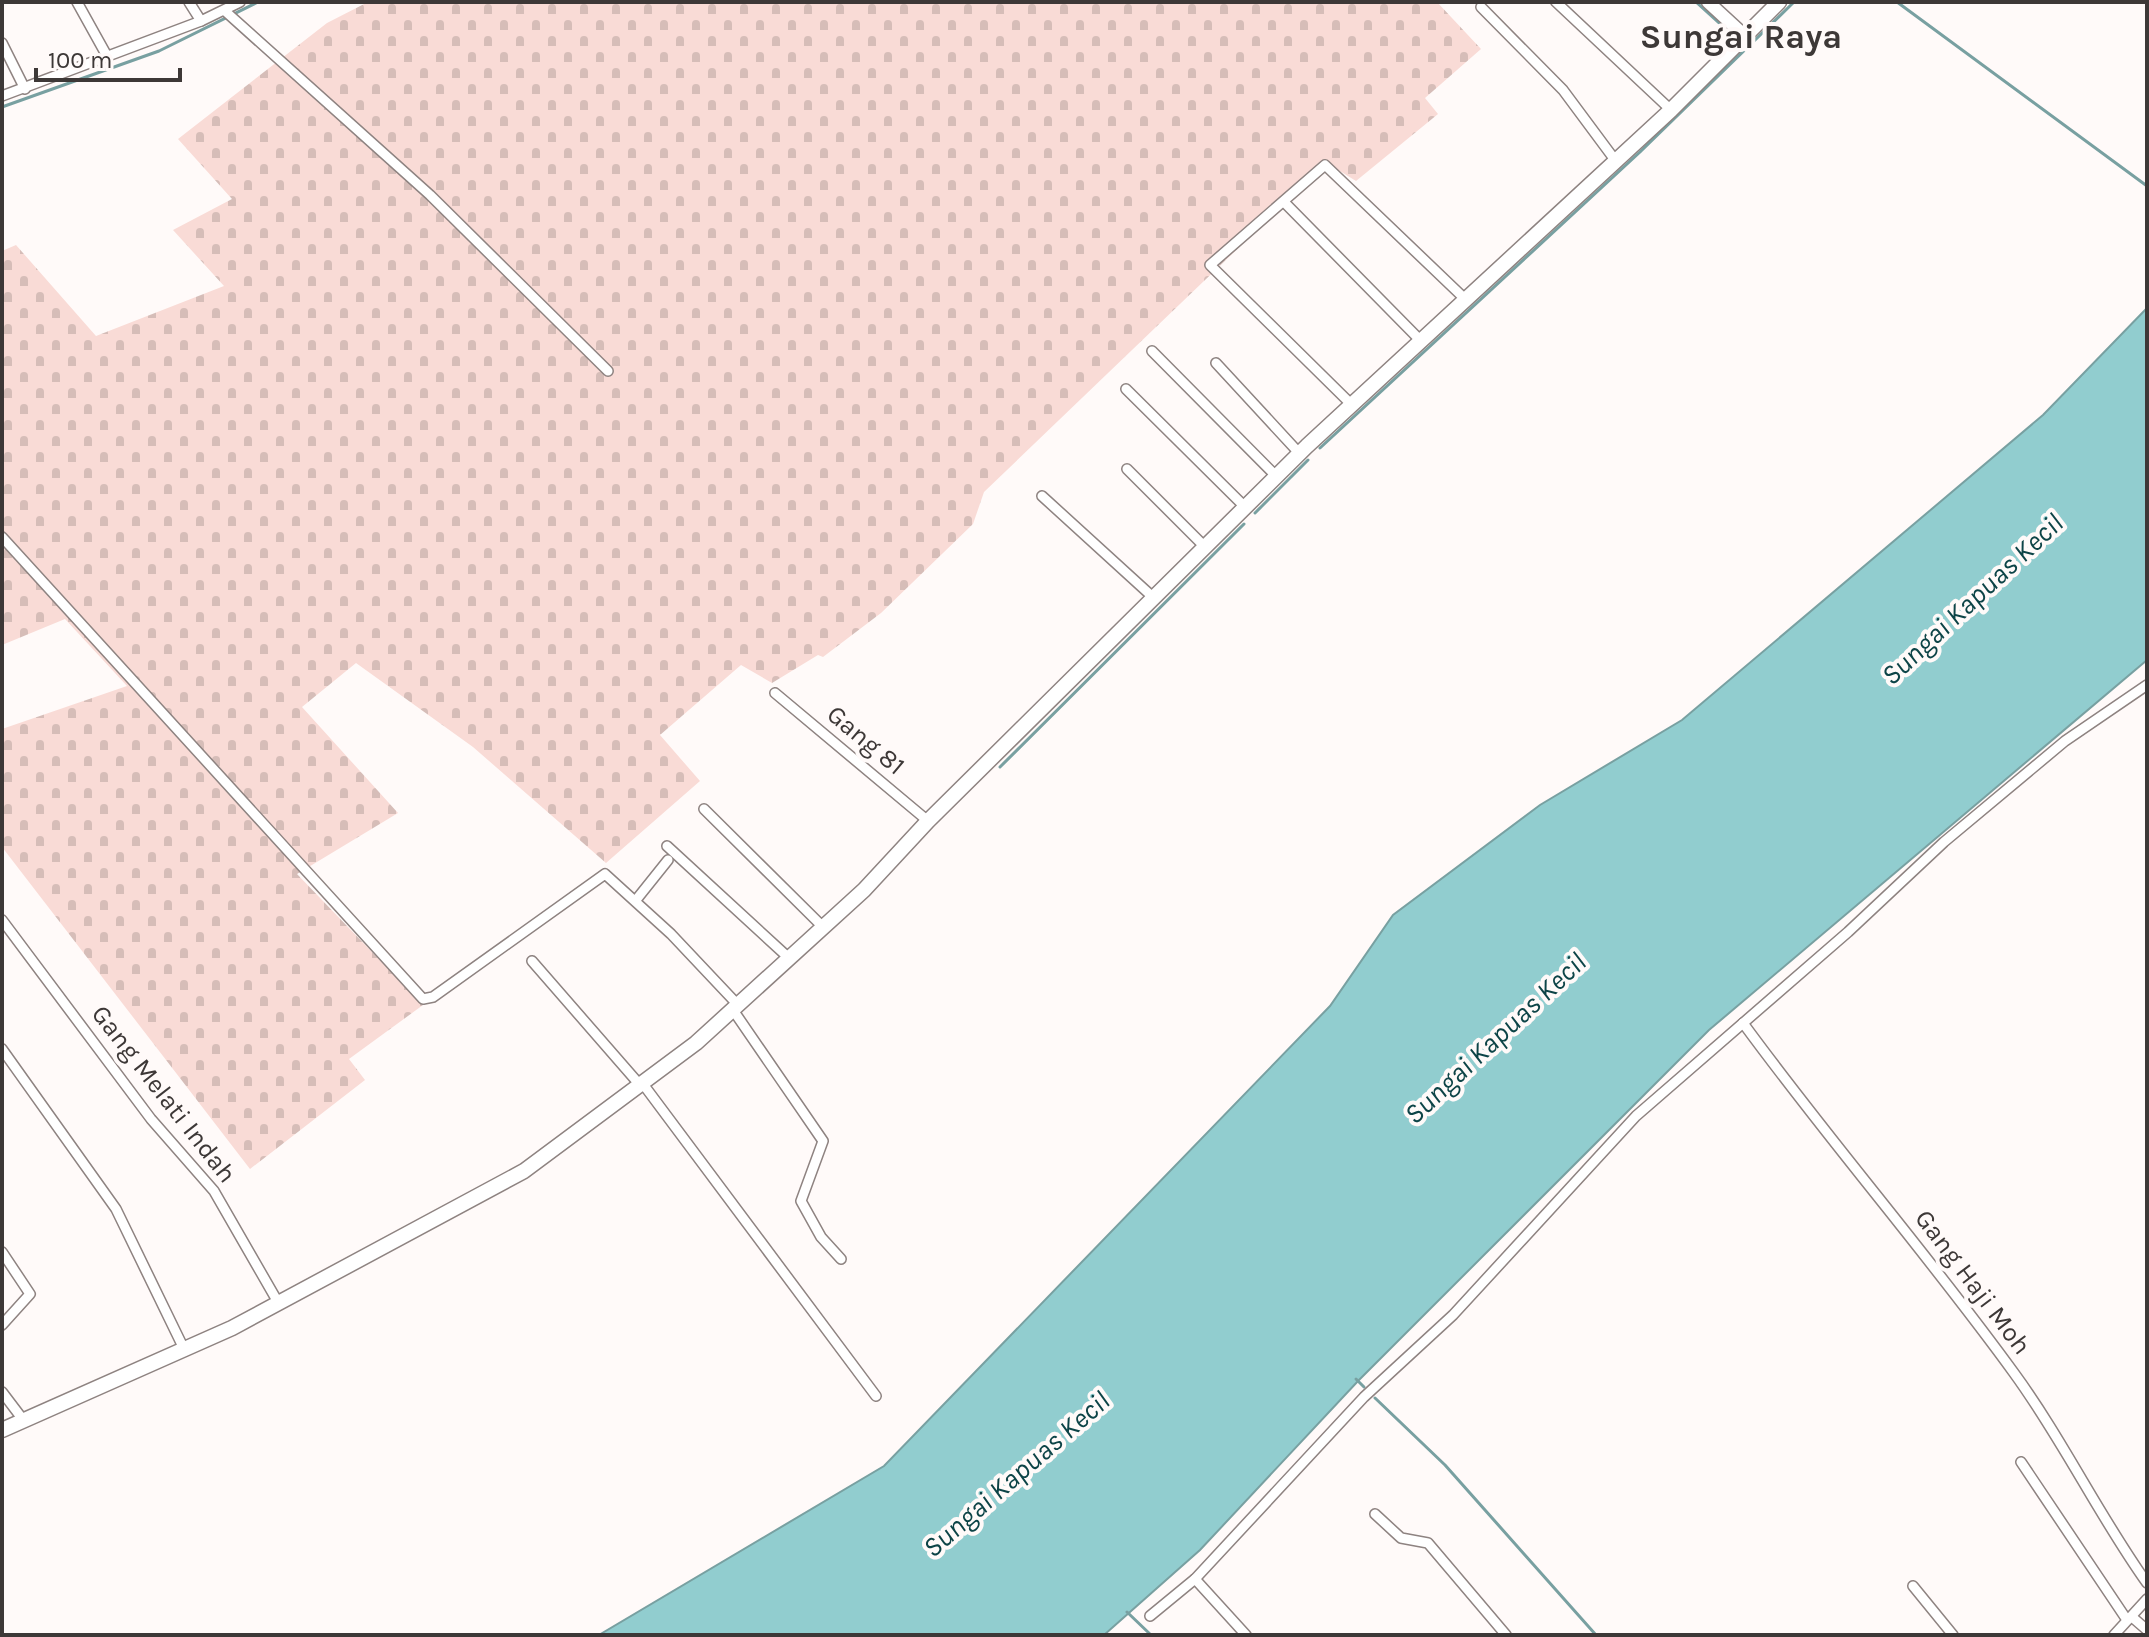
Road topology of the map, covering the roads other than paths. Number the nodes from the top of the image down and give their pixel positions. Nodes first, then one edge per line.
1 (77, 2) edge
2 (189, 2) edge
3 (240, 2) edge
4 (1556, 2) edge
5 (1708, 2) edge
6 (1779, 2) edge
7 (1481, 7) dead end
8 (225, 11) junction
9 (201, 21) junction
10 (1746, 37) junction
11 (2, 43) edge
12 (107, 56) junction
13 (25, 89) junction
14 (2, 96) edge
15 (1671, 110) junction
16 (1615, 160) junction
17 (1284, 202) junction
18 (1464, 298) junction
19 (1419, 339) junction
20 (1152, 351) dead end
21 (1216, 363) dead end
22 (608, 371) dead end
23 (1126, 389) dead end
24 (1352, 405) junction
25 (1300, 454) junction
26 (1127, 469) dead end
27 (1277, 477) junction
28 (1042, 496) dead end
29 (1246, 508) junction
30 (2, 537) edge
31 (1206, 548) junction
32 (1155, 599) junction
33 (2147, 685) edge
34 (775, 693) dead end
35 (704, 809) dead end
36 (928, 821) junction
37 (667, 846) dead end
38 (668, 860) dead end
39 (636, 900) junction
40 (2, 920) edge
41 (823, 927) junction
42 (790, 959) junction
43 (532, 961) dead end
44 (735, 1008) junction
45 (1743, 1023) junction
46 (2, 1049) edge
47 (641, 1084) junction
48 (2, 1252) edge
49 (841, 1259) dead end
50 (279, 1304) junction
51 (2, 1325) edge
52 (185, 1351) junction
53 (2, 1392) edge
54 (876, 1396) dead end
55 (24, 1421) junction
56 (2, 1430) edge
57 (2021, 1462) dead end
58 (1375, 1514) dead end
59 (1195, 1579) junction
60 (2147, 1583) edge
61 (1913, 1586) dead end
62 (2147, 1599) edge
63 (1150, 1616) dead end
64 (2130, 1619) junction
65 (2147, 1630) edge
66 (1246, 1635) edge
67 (1506, 1635) edge
68 (1953, 1635) edge
69 (2114, 1635) edge

1 - 12 street
2 - 9 street
3 - 8 street
4 - 15 street
5 - 10 street
6 - 10 main road
7 - 16 street
8 - 9 street
8 - 22 street
9 - 12 street
10 - 15 main road
11 - 13 street
12 - 13 street
13 - 14 street
15 - 16 main road
16 - 18 main road
17 - 18 street
17 - 19 street
17 - 24 street
18 - 19 main road
19 - 24 main road
20 - 27 street
21 - 25 street
23 - 29 street
24 - 25 main road
25 - 27 main road
26 - 31 street
27 - 29 main road
28 - 32 street
29 - 31 main road
30 - 39 street
31 - 32 main road
32 - 36 main road
33 - 45 street
34 - 36 street, Gang 81
35 - 41 street
36 - 41 main road
37 - 42 street
38 - 39 street
39 - 44 street
40 - 50 street, Gang Melati Indah
41 - 42 main road
42 - 44 main road
43 - 47 street
44 - 47 main road
44 - 49 street
45 - 59 street
45 - 60 street, Gang Haji Moh
46 - 52 street
47 - 50 main road
47 - 54 street
48 - 51 street
50 - 52 main road
52 - 55 main road
53 - 55 street
55 - 56 main road
57 - 64 street
58 - 67 street
59 - 63 street
59 - 66 street
61 - 68 street
62 - 64 street
64 - 65 street
64 - 69 street

